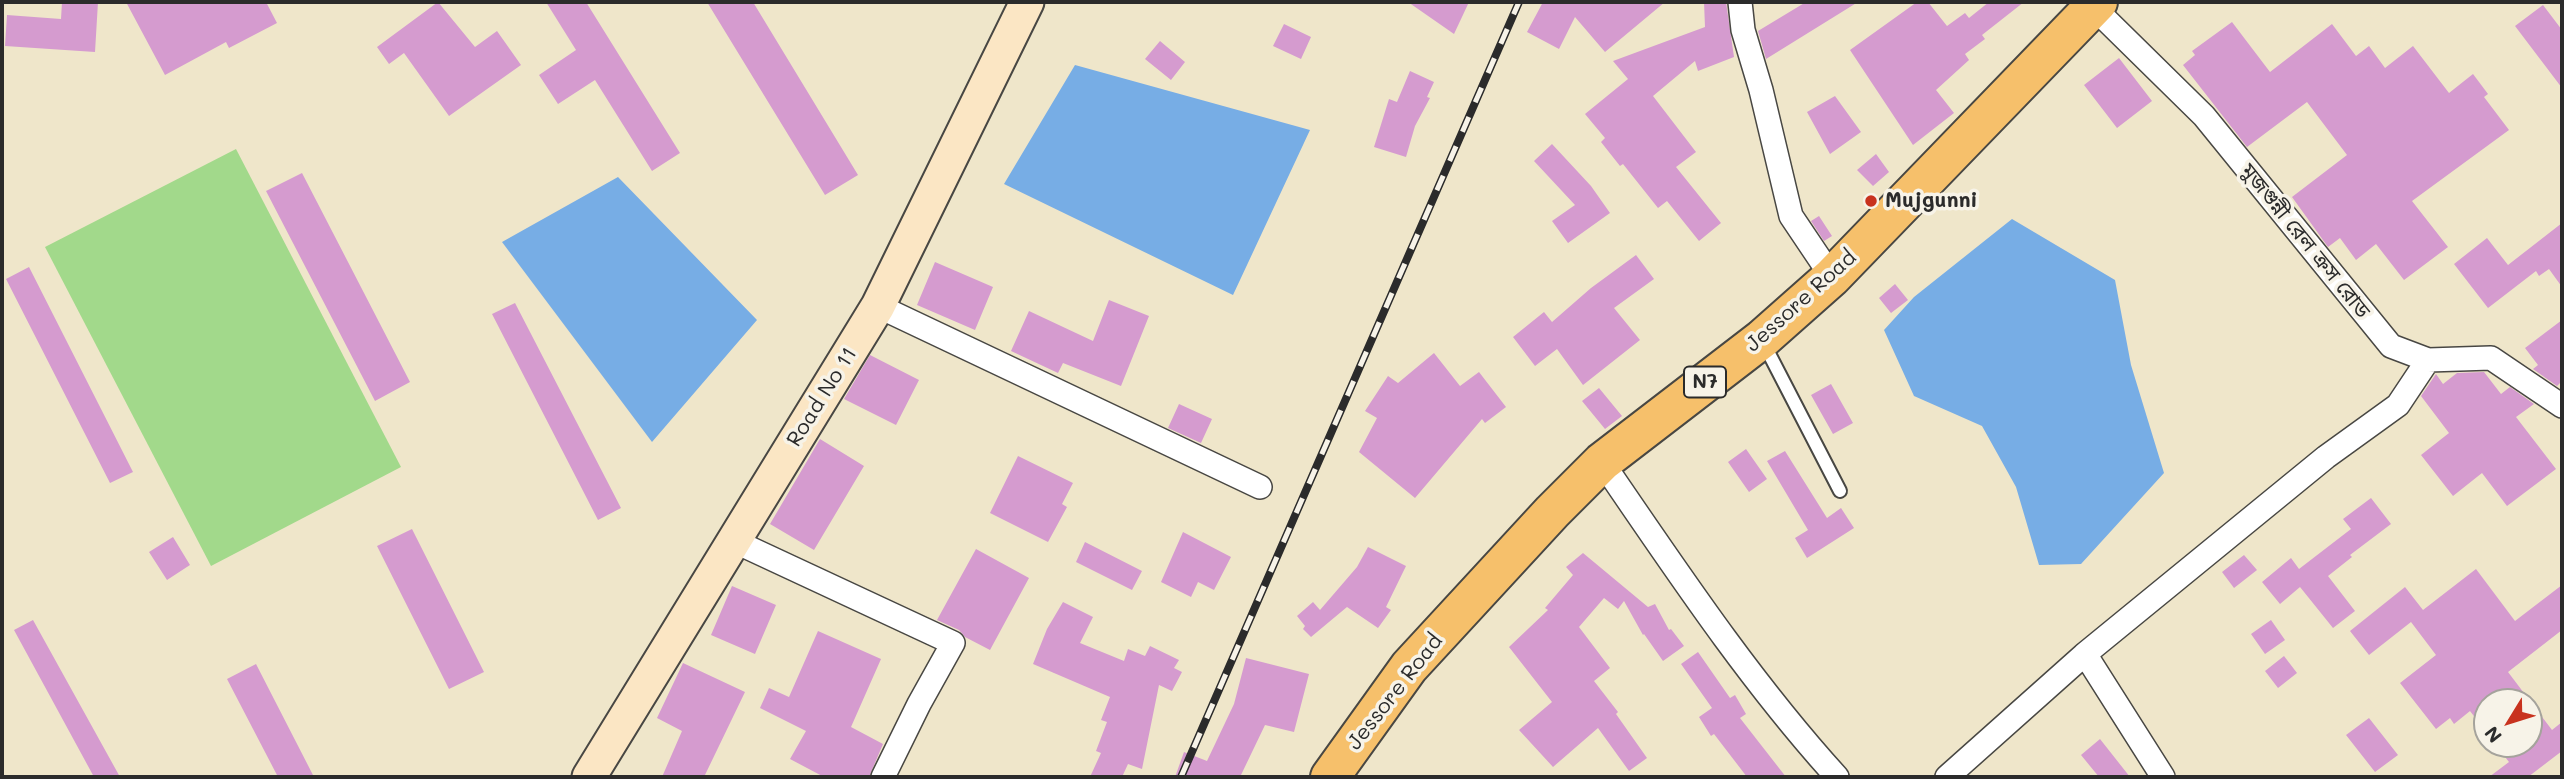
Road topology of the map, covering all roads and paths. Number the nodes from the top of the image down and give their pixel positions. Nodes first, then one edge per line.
1 (1027, 2) edge
2 (1740, 2) edge
3 (2093, 4) edge
4 (1832, 277) junction
5 (878, 306) junction
6 (1762, 339) junction
7 (2428, 360) junction
8 (2562, 406) edge
9 (1602, 462) junction
10 (1260, 487) dead end
11 (1840, 491) dead end
12 (734, 541) junction
13 (2085, 654) junction
14 (1958, 774) edge
15 (589, 777) edge
16 (883, 777) edge
17 (1330, 777) edge
18 (1837, 777) edge
19 (2163, 777) edge

1 - 5 street, Road No 11
2 - 4 street
3 - 4 highway, Jessore Road / N7
3 - 7 street, মুজগুন্নী রেল ক্রস রোড
4 - 6 highway, Jessore Road / N7
5 - 10 street
5 - 12 street, Road No 11
6 - 9 highway, Jessore Road / N7
6 - 11 lane
7 - 8 street, মুজগুন্নী রেল ক্রস রোড
7 - 13 street
9 - 17 highway, Jessore Road / N7
9 - 18 street
12 - 15 street, Road No 11
12 - 16 street
13 - 14 street
13 - 19 street

